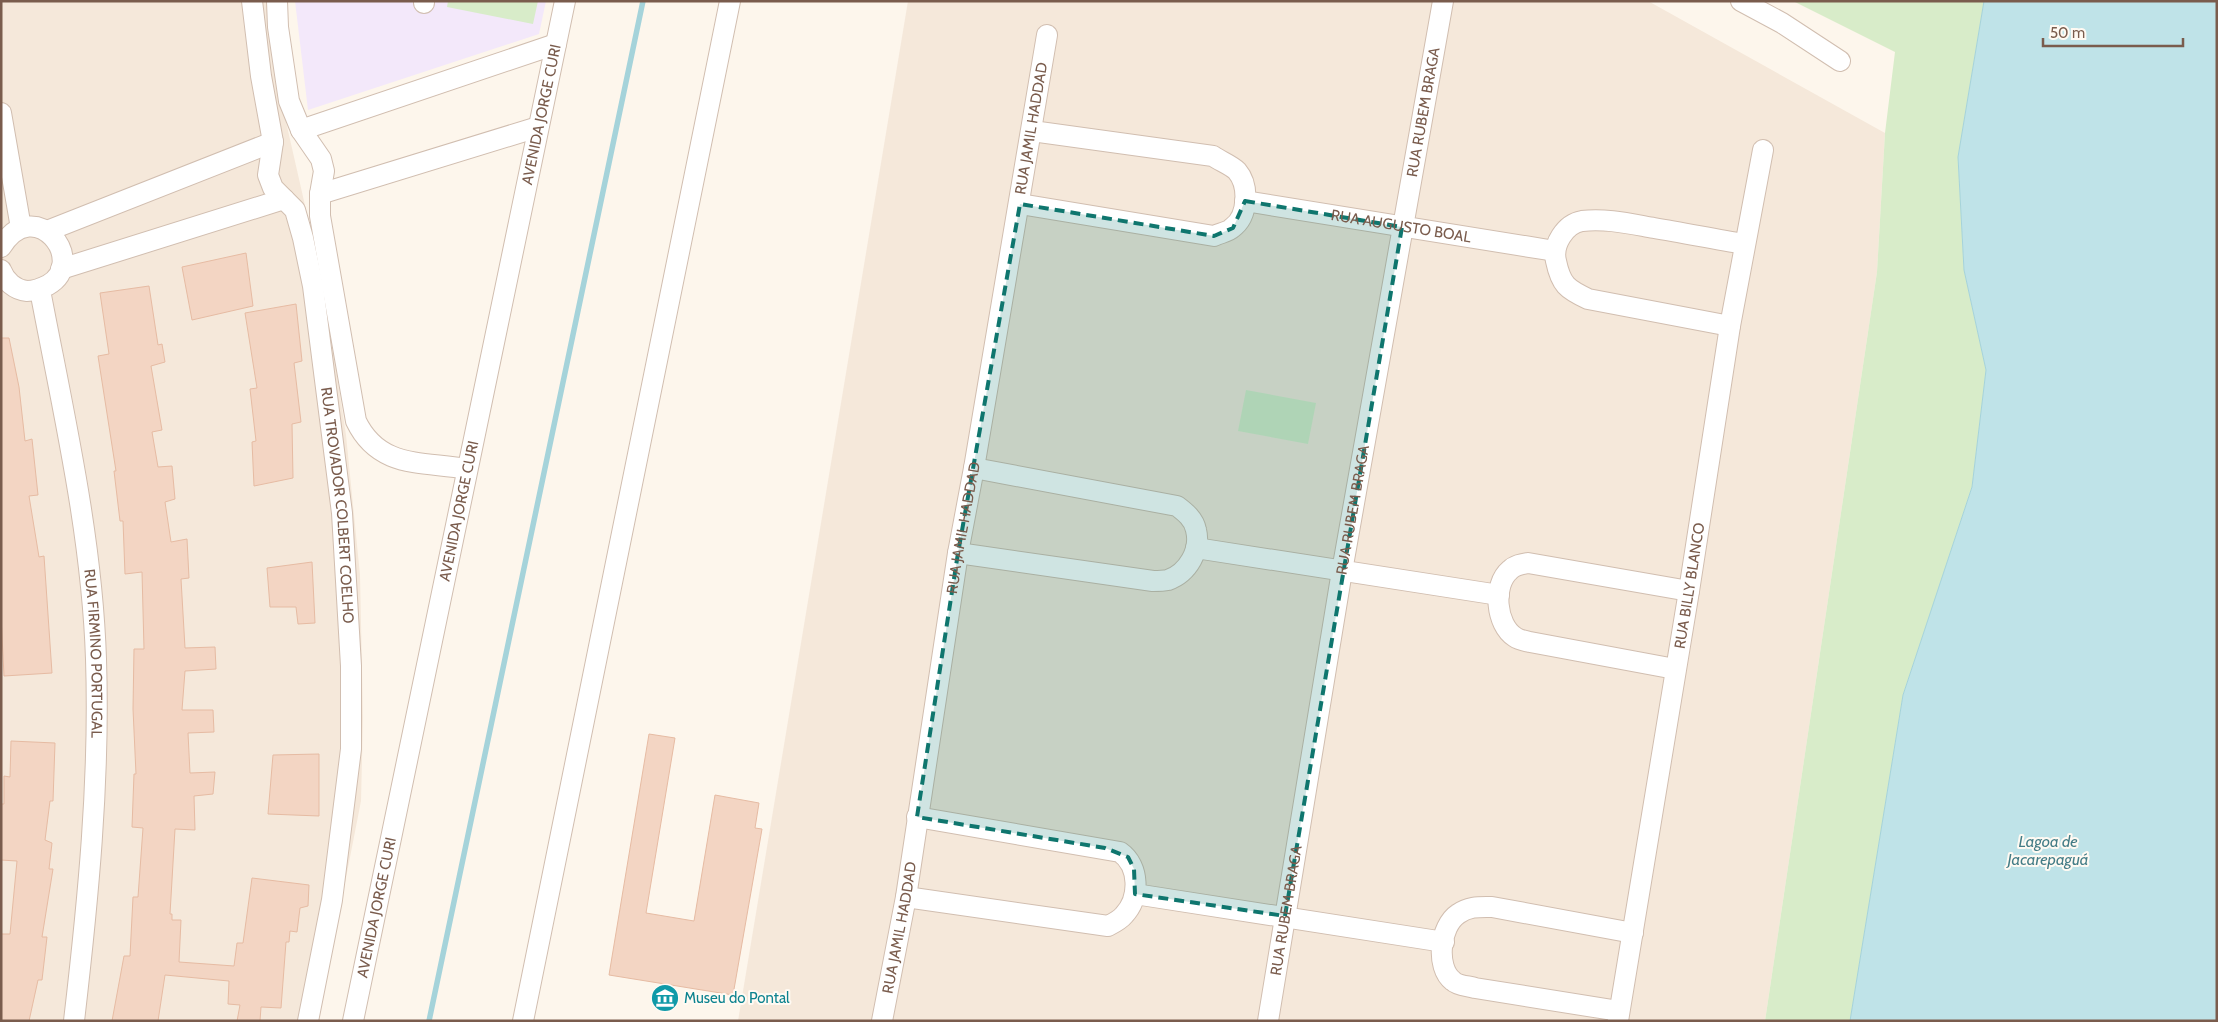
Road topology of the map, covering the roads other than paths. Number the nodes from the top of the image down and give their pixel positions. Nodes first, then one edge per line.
1 (252, 1) edge
2 (277, 1) edge
3 (565, 1) edge
4 (730, 1) edge
5 (1443, 1) edge
6 (1741, 1) edge
7 (1047, 35) dead end
8 (556, 44) junction
9 (1840, 61) dead end
10 (1, 113) edge
11 (538, 127) junction
12 (301, 130) junction
13 (1032, 131) junction
14 (273, 142) junction
15 (1763, 150) dead end
16 (320, 194) junction
17 (284, 199) junction
18 (1245, 201) junction
19 (1020, 204) junction
20 (1402, 226) junction
21 (21, 228) junction
22 (47, 231) junction
23 (1744, 244) junction
24 (1, 247) edge
25 (1555, 251) junction
26 (61, 269) junction
27 (1, 270) edge
28 (7, 288) edge
29 (40, 290) junction
30 (1730, 326) junction
31 (974, 468) junction
32 (467, 469) junction
33 (1196, 548) junction
34 (958, 553) junction
35 (1342, 571) junction
36 (1689, 591) junction
37 (1499, 595) junction
38 (1675, 669) junction
39 (917, 817) junction
40 (1135, 894) junction
41 (906, 897) junction
42 (1285, 916) junction
43 (1633, 932) junction
44 (1444, 942) junction
45 (1619, 1016) edge
46 (74, 1021) edge
47 (308, 1021) edge
48 (353, 1021) edge
49 (523, 1021) edge
50 (882, 1021) edge
51 (1268, 1021) edge

1 - 14 street, RUA TROVADOR COLBERT COELHO
2 - 12 street
3 - 8 street, AVENIDA JORGE CURI
4 - 49 street
5 - 20 street, RUA RUBEM BRAGA
6 - 9 street
7 - 13 street, RUA JAMIL HADDAD
8 - 11 street, AVENIDA JORGE CURI
8 - 12 street
10 - 21 street
11 - 16 street
11 - 32 street, AVENIDA JORGE CURI
12 - 16 street
13 - 18 street
13 - 19 street, RUA JAMIL HADDAD
14 - 17 street, RUA TROVADOR COLBERT COELHO
14 - 22 street
15 - 23 street, RUA BILLY BLANCO
16 - 32 street
17 - 26 street
17 - 47 street, RUA TROVADOR COLBERT COELHO
18 - 19 street
18 - 20 street, RUA AUGUSTO BOAL
19 - 31 street, RUA JAMIL HADDAD
20 - 25 street, RUA AUGUSTO BOAL
20 - 35 street, RUA RUBEM BRAGA
21 - 22 street
21 - 24 street
22 - 26 street
23 - 25 street
23 - 30 street, RUA BILLY BLANCO
25 - 30 street
26 - 29 street
27 - 28 street
28 - 29 street
29 - 46 street, RUA FIRMINO PORTUGAL
30 - 36 street, RUA BILLY BLANCO
31 - 33 street
31 - 34 street, RUA JAMIL HADDAD
32 - 48 street, AVENIDA JORGE CURI
33 - 34 street
33 - 35 street
34 - 39 street, RUA JAMIL HADDAD
35 - 37 street
35 - 42 street, RUA RUBEM BRAGA
36 - 37 street
36 - 38 street, RUA BILLY BLANCO
37 - 38 street
38 - 43 street, RUA BILLY BLANCO
39 - 40 street
39 - 41 street, RUA JAMIL HADDAD
40 - 41 street
40 - 42 street
41 - 50 street, RUA JAMIL HADDAD
42 - 44 street
42 - 51 street, RUA RUBEM BRAGA
43 - 44 street
43 - 45 street, RUA BILLY BLANCO
44 - 45 street

